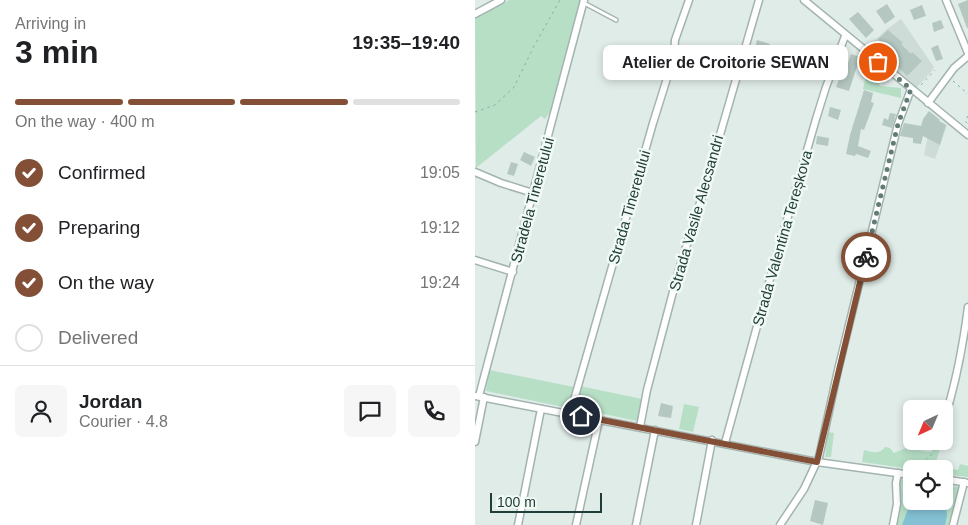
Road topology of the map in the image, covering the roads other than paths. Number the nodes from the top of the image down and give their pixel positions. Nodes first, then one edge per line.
1 (501, 0) edge
2 (689, 0) edge
3 (759, 0) edge
4 (804, 0) edge
5 (946, 0) edge
6 (584, 2) edge
7 (475, 14) edge
8 (616, 20) dead end
9 (845, 36) junction
10 (968, 55) edge
11 (914, 89) junction
12 (929, 103) junction
13 (968, 135) edge
14 (475, 172) edge
15 (533, 193) junction
16 (475, 260) edge
17 (513, 272) junction
18 (968, 307) edge
19 (967, 329) edge
20 (479, 397) edge
21 (950, 400) edge
22 (541, 409) junction
23 (570, 414) junction
24 (599, 420) junction
25 (640, 427) junction
26 (655, 430) junction
27 (712, 440) junction
28 (475, 442) edge
29 (725, 443) junction
30 (817, 462) junction
31 (898, 473) junction
32 (903, 474) edge
33 (953, 480) edge
34 (966, 482) edge
35 (518, 525) edge
36 (576, 525) edge
37 (636, 525) edge
38 (696, 525) edge
39 (780, 525) edge
40 (893, 525) edge
41 (953, 525) edge

1 - 7 street
2 - 23 street, Strada Tineretului
3 - 25 street, Strada Vasile Alecsandri
4 - 9 street
5 - 10 street
6 - 8 lane, Stradela Tineretului
6 - 15 street, Stradela Tineretului
9 - 11 street
9 - 29 street, Strada Valentina Tereșkova
10 - 12 street
11 - 12 street
11 - 30 street
12 - 13 street
14 - 15 street
15 - 17 street, Stradela Tineretului
16 - 17 street
17 - 20 street, Stradela Tineretului
18 - 19 street
19 - 21 street
20 - 22 street
20 - 28 street, Stradela Tineretului
22 - 23 street
22 - 35 street
23 - 24 street
24 - 25 street
24 - 36 street
25 - 26 street
26 - 27 street
26 - 37 street
27 - 29 street
27 - 38 street
29 - 30 street
30 - 31 street
30 - 39 street
31 - 32 street
31 - 40 street
33 - 34 street
34 - 41 street

